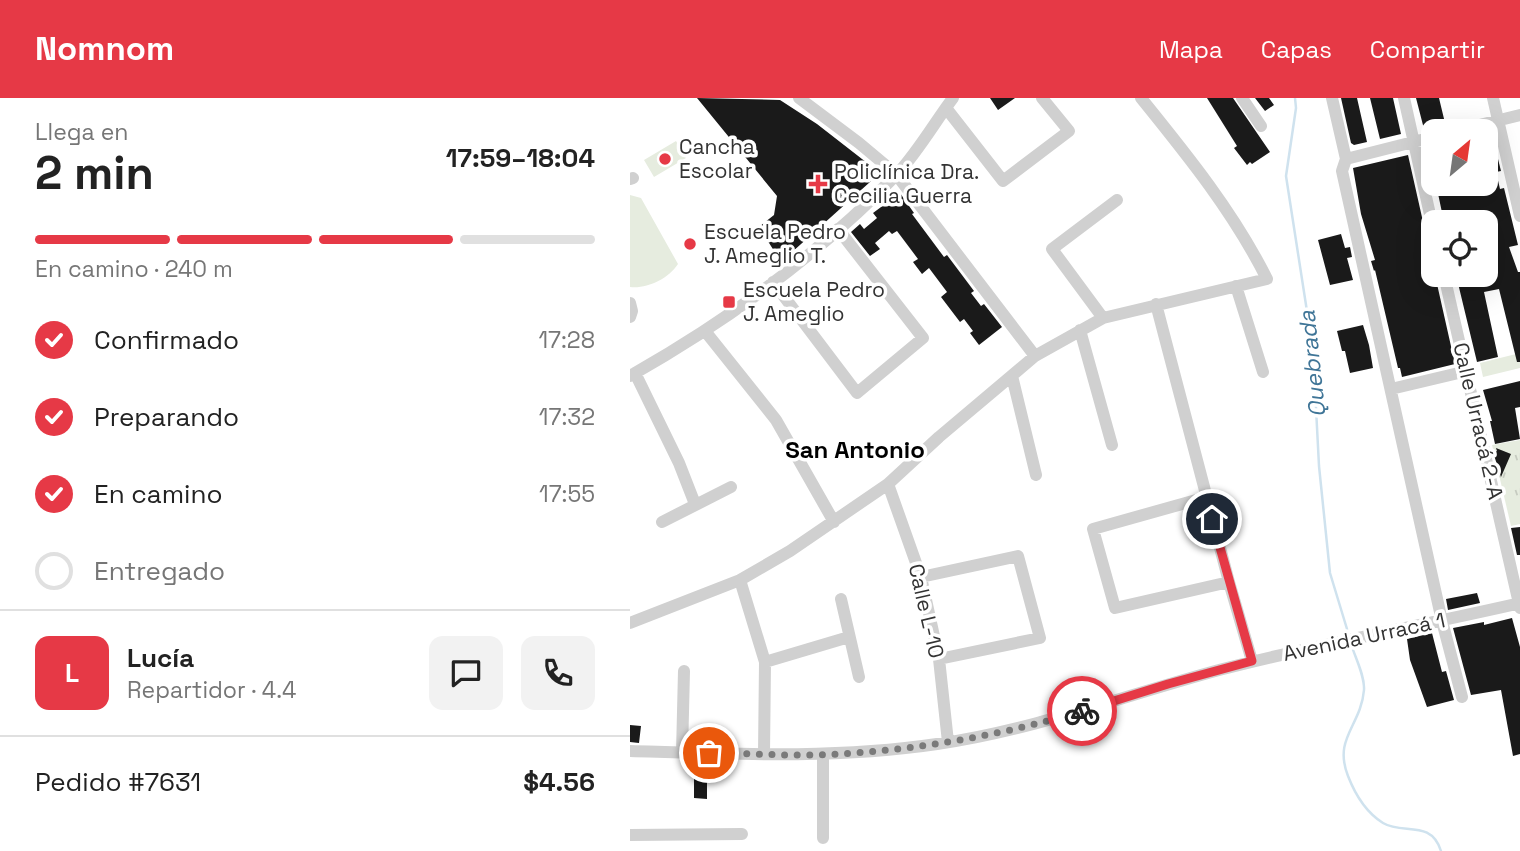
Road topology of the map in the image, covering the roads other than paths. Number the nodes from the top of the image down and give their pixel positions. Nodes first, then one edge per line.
1 (799, 98) edge
2 (1042, 98) edge
3 (1141, 98) edge
4 (1242, 98) edge
5 (1332, 98) edge
6 (1404, 98) edge
7 (1493, 98) edge
8 (949, 103) edge
9 (1520, 115) edge
10 (1498, 119) edge
11 (1498, 120) joint
12 (1261, 126) dead end
13 (1421, 141) edge
14 (1413, 143) junction
15 (1346, 159) junction
16 (896, 174) junction
17 (1117, 200) dead end
18 (1429, 210) edge
19 (1520, 216) edge
20 (838, 229) junction
21 (773, 282) junction
22 (1236, 286) junction
23 (1447, 287) edge
24 (630, 303) edge
25 (1156, 304) junction
26 (630, 317) edge
27 (1103, 318) junction
28 (1080, 330) junction
29 (705, 331) junction
30 (1035, 356) junction
31 (1466, 371) junction
32 (1263, 372) dead end
33 (632, 374) edge
34 (1012, 376) junction
35 (1391, 389) junction
36 (1112, 445) dead end
37 (1036, 475) dead end
38 (888, 484) junction
39 (731, 487) dead end
40 (1207, 497) junction
41 (695, 504) junction
42 (662, 522) dead end
43 (834, 522) junction
44 (921, 577) junction
45 (740, 580) junction
46 (1229, 582) junction
47 (841, 599) dead end
48 (1520, 605) edge
49 (1442, 621) junction
50 (630, 623) edge
51 (849, 637) junction
52 (939, 659) junction
53 (1252, 661) junction
54 (765, 662) junction
55 (684, 671) dead end
56 (859, 677) dead end
57 (1462, 697) dead end
58 (948, 742) junction
59 (630, 751) edge
60 (682, 753) junction
61 (764, 754) junction
62 (823, 754) junction
63 (742, 834) dead end
64 (630, 835) edge
65 (823, 838) dead end

1 - 16 street
2 - 8 street
3 - 22 street
4 - 12 street
5 - 15 street
6 - 14 street
7 - 10 street
8 - 16 street
9 - 11 street
11 - 19 street
13 - 14 street
14 - 15 street
14 - 18 street
15 - 35 street
16 - 20 street
16 - 30 street
17 - 27 street
20 - 21 street
20 - 21 street
21 - 29 street
22 - 25 street
22 - 32 street
23 - 31 street, Calle Urracá 2-A
24 - 26 street
25 - 27 street
25 - 40 street
27 - 28 street
28 - 30 street
28 - 36 street
29 - 33 street
29 - 43 street
30 - 34 street
31 - 35 street
31 - 48 street, Calle Urracá 2-A
33 - 41 street
34 - 37 street
34 - 38 street
35 - 49 street
38 - 43 street
38 - 44 street, Calle L-10
39 - 41 street
40 - 46 street
40 - 46 street
41 - 42 street
43 - 45 street
44 - 52 street, Calle L-10
44 - 52 street
45 - 50 street
45 - 54 street
46 - 53 street
47 - 51 street
48 - 49 street, Avenida Urracá 1
49 - 53 street, Avenida Urracá 1
49 - 57 street
51 - 54 street
51 - 56 street
52 - 58 street, Calle L-10
53 - 58 street, Avenida Urracá 1
54 - 61 street
55 - 60 street
58 - 62 street, Avenida Urracá 1
59 - 60 street, Avenida Urracá 1
60 - 61 street, Avenida Urracá 1
61 - 62 street, Avenida Urracá 1
62 - 65 street
63 - 64 street

